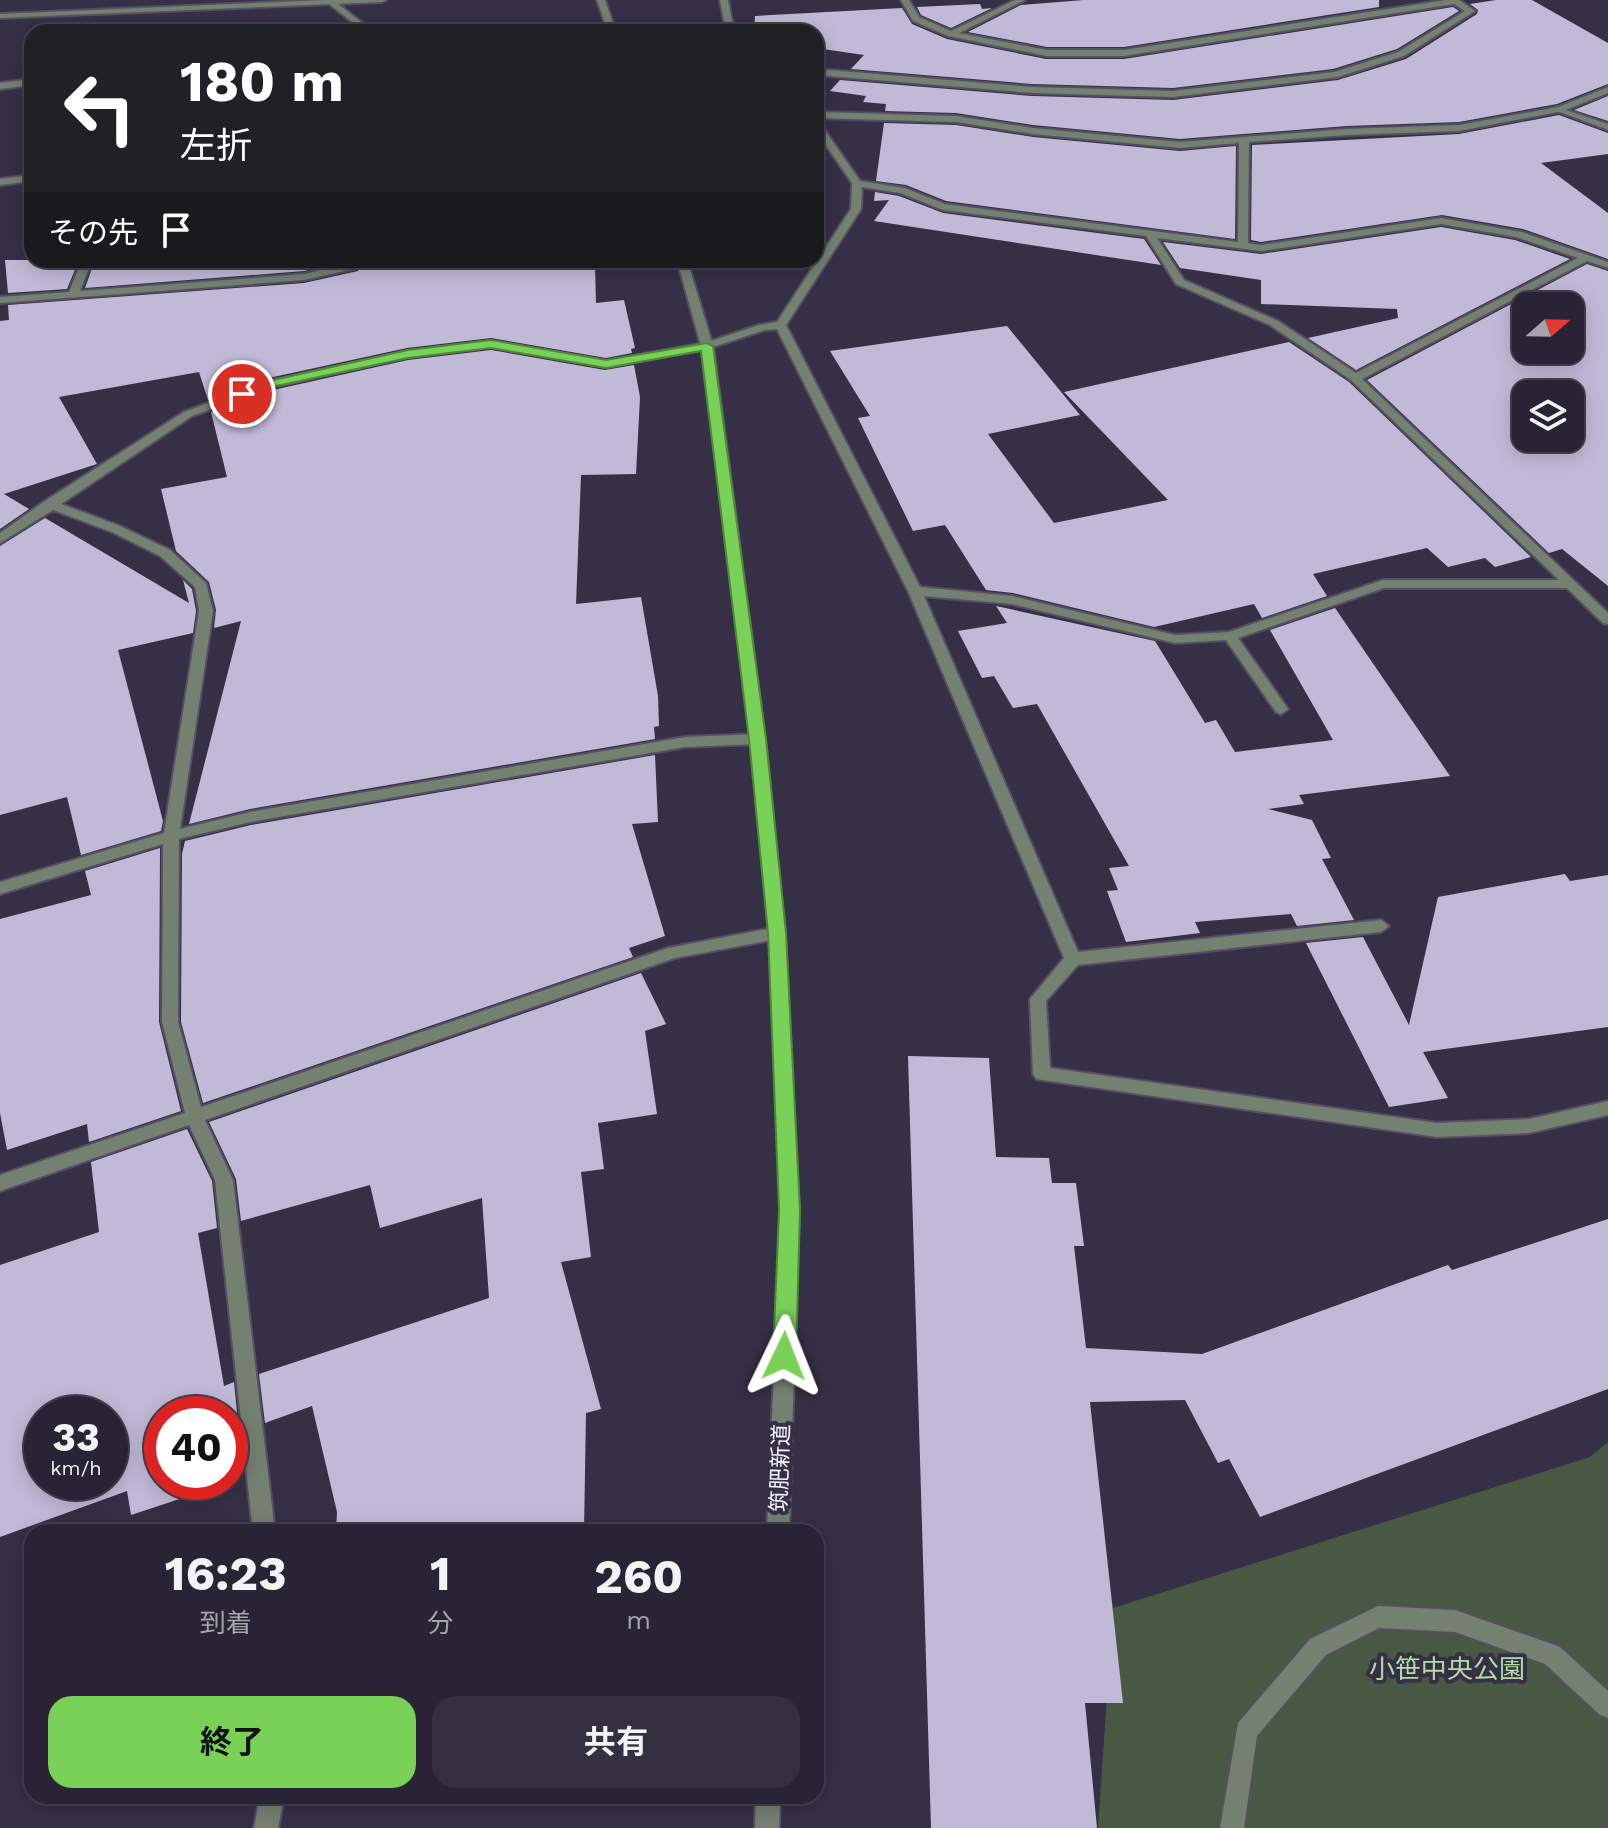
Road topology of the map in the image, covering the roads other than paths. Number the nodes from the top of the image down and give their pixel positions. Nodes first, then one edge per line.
1 (382, 0) edge
2 (601, 0) edge
3 (724, 0) edge
4 (905, 0) edge
5 (1021, 0) edge
6 (327, 1) edge
7 (0, 16) edge
8 (359, 24) edge
9 (609, 24) edge
10 (730, 24) edge
11 (951, 34) junction
12 (824, 73) edge
13 (24, 83) edge
14 (0, 86) edge
15 (1608, 90) edge
16 (1560, 109) junction
17 (824, 115) edge
18 (1608, 127) edge
19 (824, 138) edge
20 (1244, 139) junction
21 (24, 179) edge
22 (0, 182) edge
23 (857, 183) junction
24 (1150, 234) junction
25 (1243, 246) junction
26 (824, 258) edge
27 (1586, 258) junction
28 (1608, 265) edge
29 (84, 268) edge
30 (344, 268) edge
31 (684, 268) edge
32 (818, 268) edge
33 (74, 293) junction
34 (0, 300) edge
35 (781, 325) junction
36 (707, 346) junction
37 (1355, 378) junction
38 (49, 504) junction
39 (0, 539) edge
40 (1569, 584) junction
41 (915, 591) junction
42 (1608, 620) edge
43 (1230, 636) junction
44 (1281, 709) dead end
45 (758, 739) junction
46 (171, 836) junction
47 (0, 888) edge
48 (1381, 926) dead end
49 (777, 933) junction
50 (1073, 959) junction
51 (1608, 1108) edge
52 (195, 1118) junction
53 (0, 1183) edge
54 (263, 1524) edge
55 (778, 1524) edge
56 (1608, 1706) edge
57 (270, 1804) edge
58 (768, 1804) edge
59 (266, 1828) edge
60 (767, 1828) edge
61 (1232, 1828) edge

1 - 6 street
2 - 9 street
3 - 10 street
4 - 11 street
5 - 11 street
6 - 7 street
6 - 8 street
11 - 12 street
13 - 14 street
15 - 16 street
16 - 18 street
16 - 20 street
17 - 20 street
19 - 23 street
20 - 25 street
21 - 22 street
23 - 24 street
23 - 26 street
24 - 25 street
24 - 37 street
25 - 27 street
27 - 28 street
27 - 37 street
29 - 33 street
30 - 33 street
31 - 36 street, 筑肥新道
32 - 35 street
33 - 34 street
35 - 36 street
35 - 41 street
36 - 38 street
36 - 45 street, 筑肥新道
37 - 40 street
38 - 39 street
38 - 46 street
40 - 42 street
40 - 43 street
41 - 43 street
41 - 50 street
43 - 44 street
45 - 46 street
45 - 49 street, 筑肥新道
46 - 47 street
46 - 52 street
48 - 50 street
49 - 52 street
49 - 55 street, 筑肥新道
50 - 51 street
52 - 53 street
52 - 54 street
56 - 61 street
57 - 59 street
58 - 60 street

